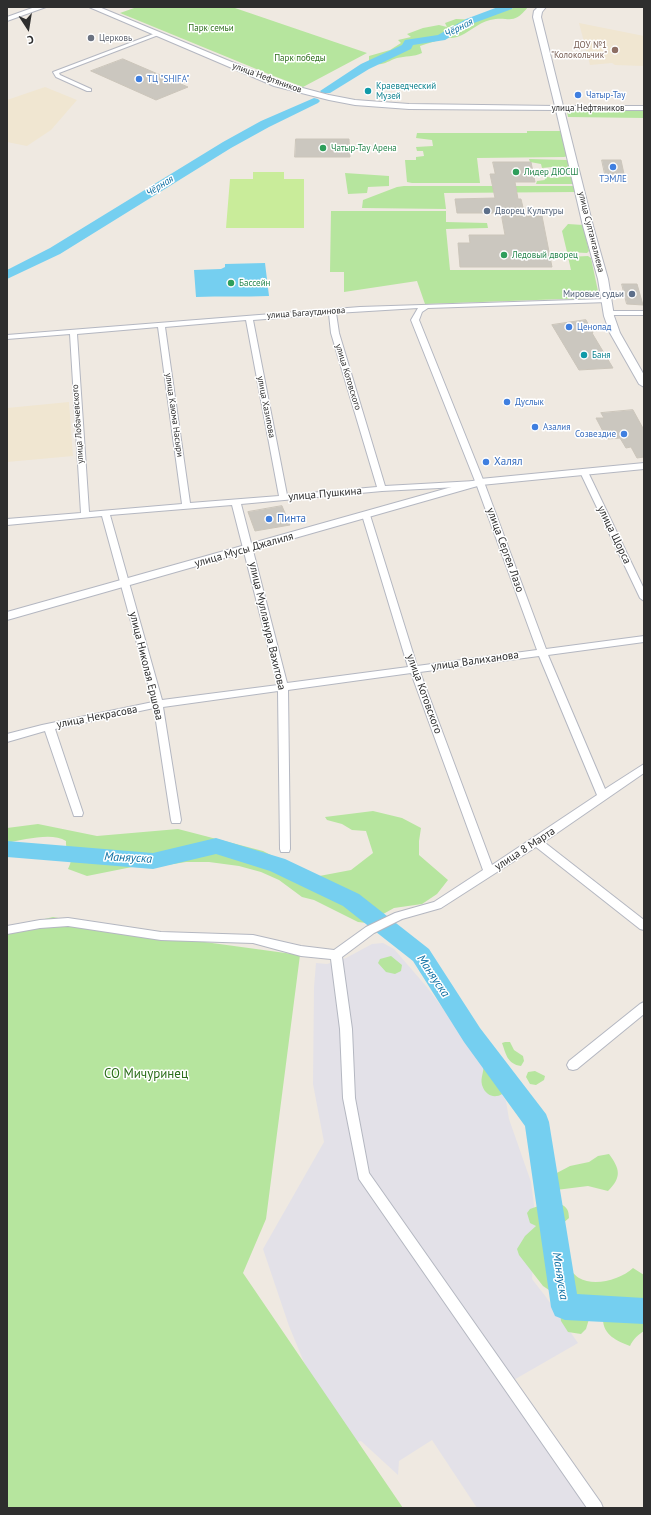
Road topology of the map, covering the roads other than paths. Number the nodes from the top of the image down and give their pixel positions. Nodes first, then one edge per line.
1 (42, 7) edge
2 (93, 7) edge
3 (542, 7) edge
4 (7, 20) edge
5 (158, 34) junction
6 (89, 90) dead end
7 (560, 108) junction
8 (644, 108) edge
9 (606, 301) junction
10 (426, 306) junction
11 (332, 311) junction
12 (608, 313) junction
13 (644, 313) edge
14 (249, 318) junction
15 (161, 325) junction
16 (73, 332) junction
17 (7, 338) edge
18 (644, 384) edge
19 (644, 466) edge
20 (584, 472) junction
21 (480, 482) junction
22 (382, 489) junction
23 (284, 497) junction
24 (236, 502) junction
25 (186, 506) junction
26 (105, 513) junction
27 (85, 515) junction
28 (366, 515) junction
29 (7, 522) edge
30 (249, 548) junction
31 (125, 584) junction
32 (644, 598) edge
33 (7, 616) edge
34 (644, 639) edge
35 (542, 652) junction
36 (414, 670) junction
37 (283, 687) junction
38 (158, 704) junction
39 (49, 726) junction
40 (7, 738) edge
41 (644, 768) edge
42 (603, 796) junction
43 (78, 814) dead end
44 (176, 820) dead end
45 (536, 842) junction
46 (285, 849) dead end
47 (489, 872) junction
48 (644, 926) edge
49 (7, 930) edge
50 (336, 955) junction
51 (644, 1006) edge
52 (573, 1064) dead end
53 (596, 1508) edge

1 - 4 street
2 - 5 street, улица Нефтяников
3 - 7 street, улица Султангалиева
5 - 6 street
5 - 7 street, улица Нефтяников
7 - 8 street, улица Нефтяников
7 - 9 street, улица Султангалиева
9 - 10 street, улица Багаутдинова
9 - 12 street, улица Султангалиева
10 - 11 street, улица Багаутдинова
10 - 21 street, улица Сергея Лазо
11 - 14 street, улица Багаутдинова
11 - 22 street, улица Котовского
12 - 13 street
12 - 18 street, улица Султангалиева
14 - 15 street, улица Багаутдинова
14 - 23 street, улица Хазипова
15 - 16 street, улица Багаутдинова
15 - 25 street, улица Каюма Насыри
16 - 17 street, улица Багаутдинова
16 - 27 street, улица Лобачевского
19 - 20 street, улица Пушкина
20 - 21 street, улица Пушкина
20 - 32 street, улица Щорса
21 - 22 street, улица Пушкина
21 - 28 street, улица Мусы Джалиля
21 - 35 street, улица Сергея Лазо
22 - 23 street, улица Пушкина
23 - 24 street, улица Пушкина
24 - 25 street, улица Пушкина
24 - 30 street, улица Мулланура Вахитова
25 - 26 street, улица Пушкина
26 - 27 street, улица Пушкина
26 - 31 street, улица Николая Ершова
27 - 29 street, улица Пушкина
28 - 30 street, улица Мусы Джалиля
28 - 36 street, улица Котовского
30 - 31 street, улица Мусы Джалиля
30 - 37 street, улица Мулланура Вахитова
31 - 33 street, улица Мусы Джалиля
31 - 38 street, улица Николая Ершова
34 - 35 street, улица Валиханова
35 - 36 street, улица Валиханова
35 - 42 street, улица Сергея Лазо
36 - 37 street, улица Валиханова
36 - 47 street, улица Котовского
37 - 38 street, улица Некрасова
37 - 46 street, улица Мулланура Вахитова
38 - 39 street, улица Некрасова
38 - 44 street, улица Николая Ершова
39 - 40 street, улица Некрасова
39 - 43 street
41 - 42 street, улица 8 Марта
42 - 45 street, улица 8 Марта
45 - 47 street, улица 8 Марта
45 - 48 street
47 - 50 street, улица 8 Марта
49 - 50 street
50 - 53 street
51 - 52 street

